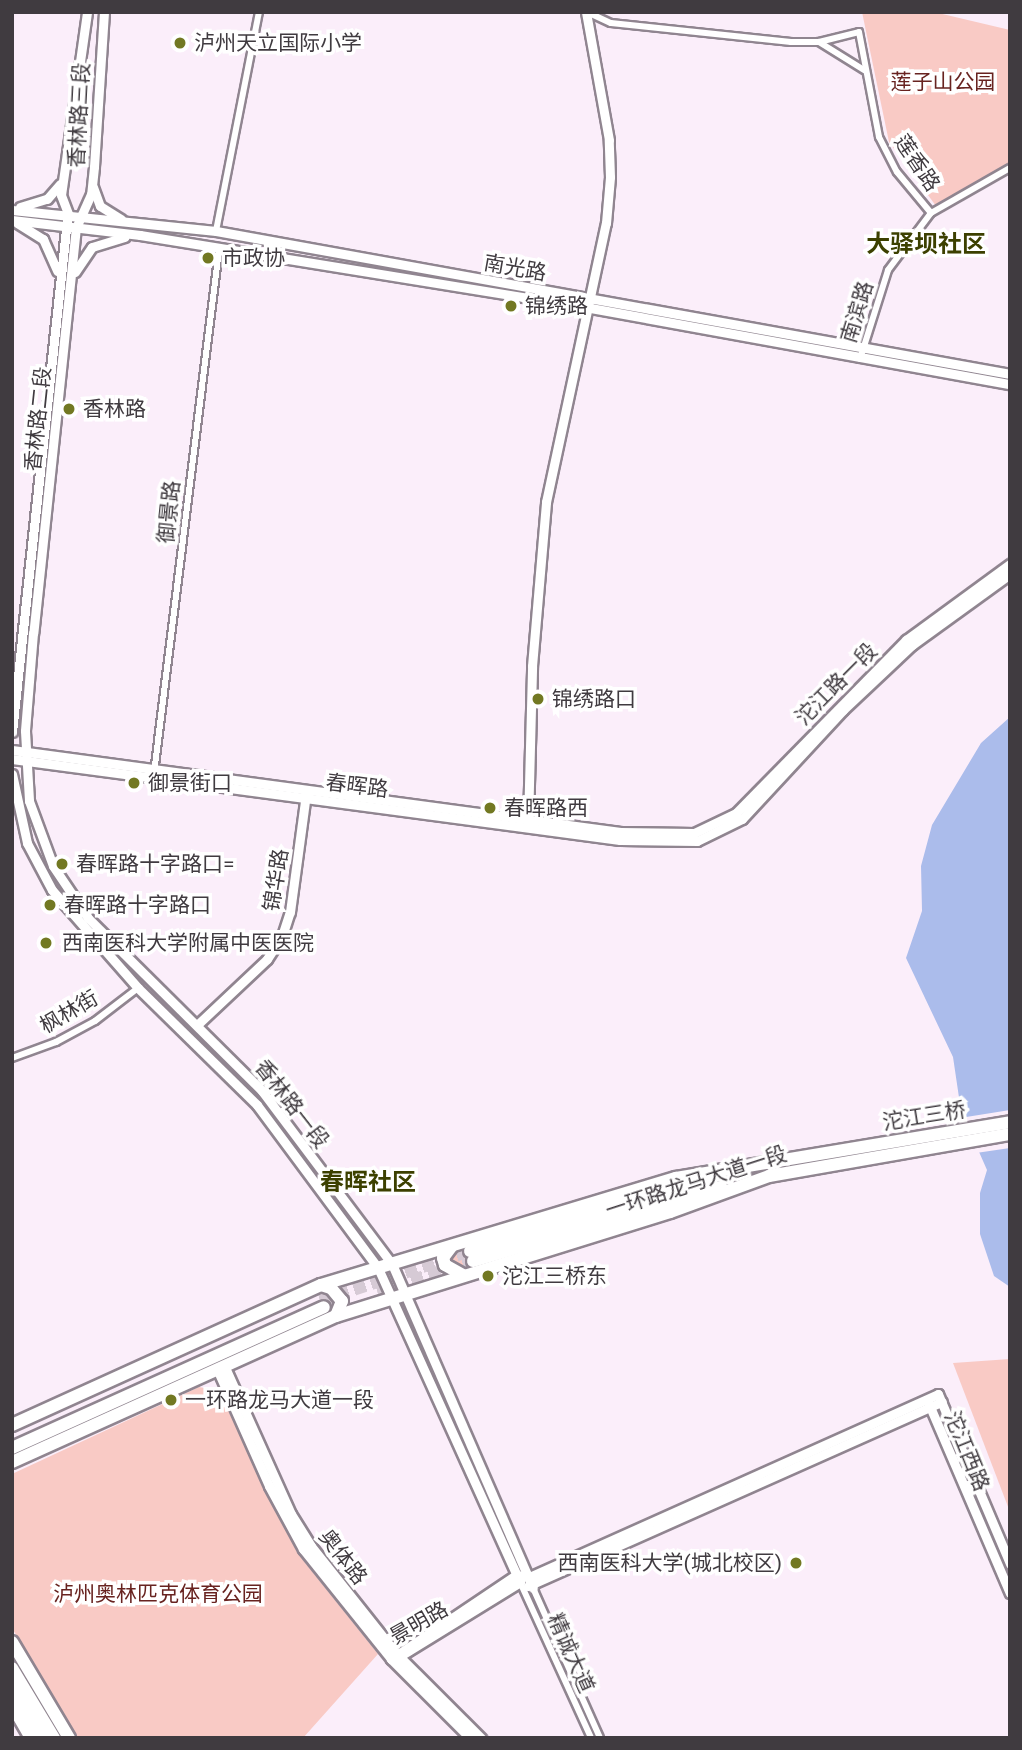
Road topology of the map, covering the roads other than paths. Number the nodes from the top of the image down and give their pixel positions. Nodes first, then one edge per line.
1 (87, 12) edge
2 (104, 12) edge
3 (259, 12) edge
4 (586, 12) edge
5 (819, 42) junction
6 (864, 70) junction
7 (65, 165) junction
8 (94, 167) junction
9 (1010, 168) edge
10 (12, 209) edge
11 (931, 213) junction
12 (74, 216) junction
13 (12, 221) edge
14 (136, 224) junction
15 (65, 225) junction
16 (76, 227) junction
17 (216, 231) junction
18 (140, 235) junction
19 (219, 250) junction
20 (58, 282) junction
21 (70, 284) junction
22 (586, 303) junction
23 (862, 354) junction
24 (1010, 374) edge
25 (1010, 384) edge
26 (1010, 564) edge
27 (1010, 574) edge
28 (12, 732) edge
29 (12, 750) edge
30 (24, 756) junction
31 (12, 759) edge
32 (12, 774) edge
33 (154, 774) junction
34 (304, 793) junction
35 (528, 823) junction
36 (696, 837) junction
37 (138, 988) junction
38 (195, 1023) junction
39 (12, 1058) edge
40 (1010, 1122) edge
41 (1010, 1134) edge
42 (845, 1153) junction
43 (769, 1170) junction
44 (452, 1246) junction
45 (472, 1256) tunnel mouth
46 (392, 1264) junction
47 (378, 1268) junction
48 (464, 1275) junction
49 (321, 1285) junction
50 (398, 1296) junction
51 (336, 1316) junction
52 (221, 1367) junction
53 (940, 1398) joint
54 (928, 1403) junction
55 (12, 1425) edge
56 (12, 1439) edge
57 (13, 1459) edge
58 (1010, 1564) edge
59 (522, 1578) junction
60 (533, 1588) junction
61 (1010, 1593) edge
62 (12, 1642) edge
63 (396, 1656) junction
64 (12, 1668) edge
65 (12, 1685) edge
66 (12, 1705) edge
67 (32, 1738) edge
68 (44, 1738) edge
69 (54, 1738) edge
70 (69, 1738) edge
71 (470, 1738) edge
72 (481, 1738) edge
73 (591, 1738) edge
74 (600, 1738) edge

1 - 7 street, 香林路三段
2 - 8 street, 香林路三段
3 - 17 street
4 - 5 street, 莲香路
4 - 22 street
5 - 6 street
5 - 6 street, 莲香路
6 - 11 street, 莲香路
7 - 10 street
7 - 12 street, 香林路三段
8 - 12 street, 香林路三段
8 - 14 street
9 - 11 street, 南滨路
10 - 12 street, 南光路
11 - 23 street, 南滨路
12 - 14 street, 南光路
12 - 15 street, 香林路二段
12 - 16 street, 香林路二段
13 - 15 street, 南光路
13 - 20 street
14 - 17 street, 南光路
15 - 16 street, 南光路
15 - 20 street, 香林路二段
16 - 18 street, 南光路
16 - 21 street, 香林路二段
17 - 22 street, 南光路
18 - 19 street, 南光路
18 - 21 street
19 - 22 street, 南光路
19 - 33 street, 御景路
20 - 28 street, 香林路二段
21 - 30 street, 香林路二段
22 - 23 street, 南光路
22 - 35 street
23 - 24 street, 南光路
23 - 25 street, 南光路
26 - 36 street, 沱江路一段
27 - 36 street, 沱江路一段
29 - 30 street, 春晖路
30 - 31 street, 春晖路
30 - 33 street, 春晖路
30 - 38 street, 香林路一段
32 - 37 street, 香林路一段
33 - 34 street, 春晖路
34 - 35 street, 春晖路
34 - 38 street, 锦华路
35 - 36 street, 春晖路
37 - 39 street, 枫林街
37 - 47 street, 香林路一段
38 - 46 street, 香林路一段
40 - 42 highway, 沱江三桥
41 - 42 highway, 沱江三桥
42 - 43 highway, 一环路龙马大道一段
43 - 44 highway, 一环路龙马大道一段
43 - 45 highway
43 - 48 highway, 一环路龙马大道一段
44 - 46 highway, 一环路龙马大道一段
44 - 48 highway
46 - 47 highway, 一环路龙马大道一段
46 - 50 street, 香林路一段
47 - 49 highway, 一环路龙马大道一段
47 - 50 street, 香林路一段
48 - 50 highway, 一环路龙马大道一段
49 - 51 highway
49 - 55 highway, 一环路龙马大道一段
50 - 51 highway, 一环路龙马大道一段
50 - 59 street, 香林路一段
51 - 52 highway, 一环路龙马大道一段
52 - 57 highway, 一环路龙马大道一段
52 - 63 street, 奥体路
53 - 54 street, 景明路
53 - 58 street, 沱江西路
54 - 59 street, 景明路
54 - 60 street, 景明路
54 - 61 street, 沱江西路
56 - 57 highway
59 - 60 street
59 - 63 street, 景明路
59 - 73 street, 精诚大道
60 - 74 street, 精诚大道
62 - 70 highway
63 - 71 street, 奥体路
63 - 72 street, 奥体路
64 - 69 highway
65 - 68 highway
66 - 67 highway

